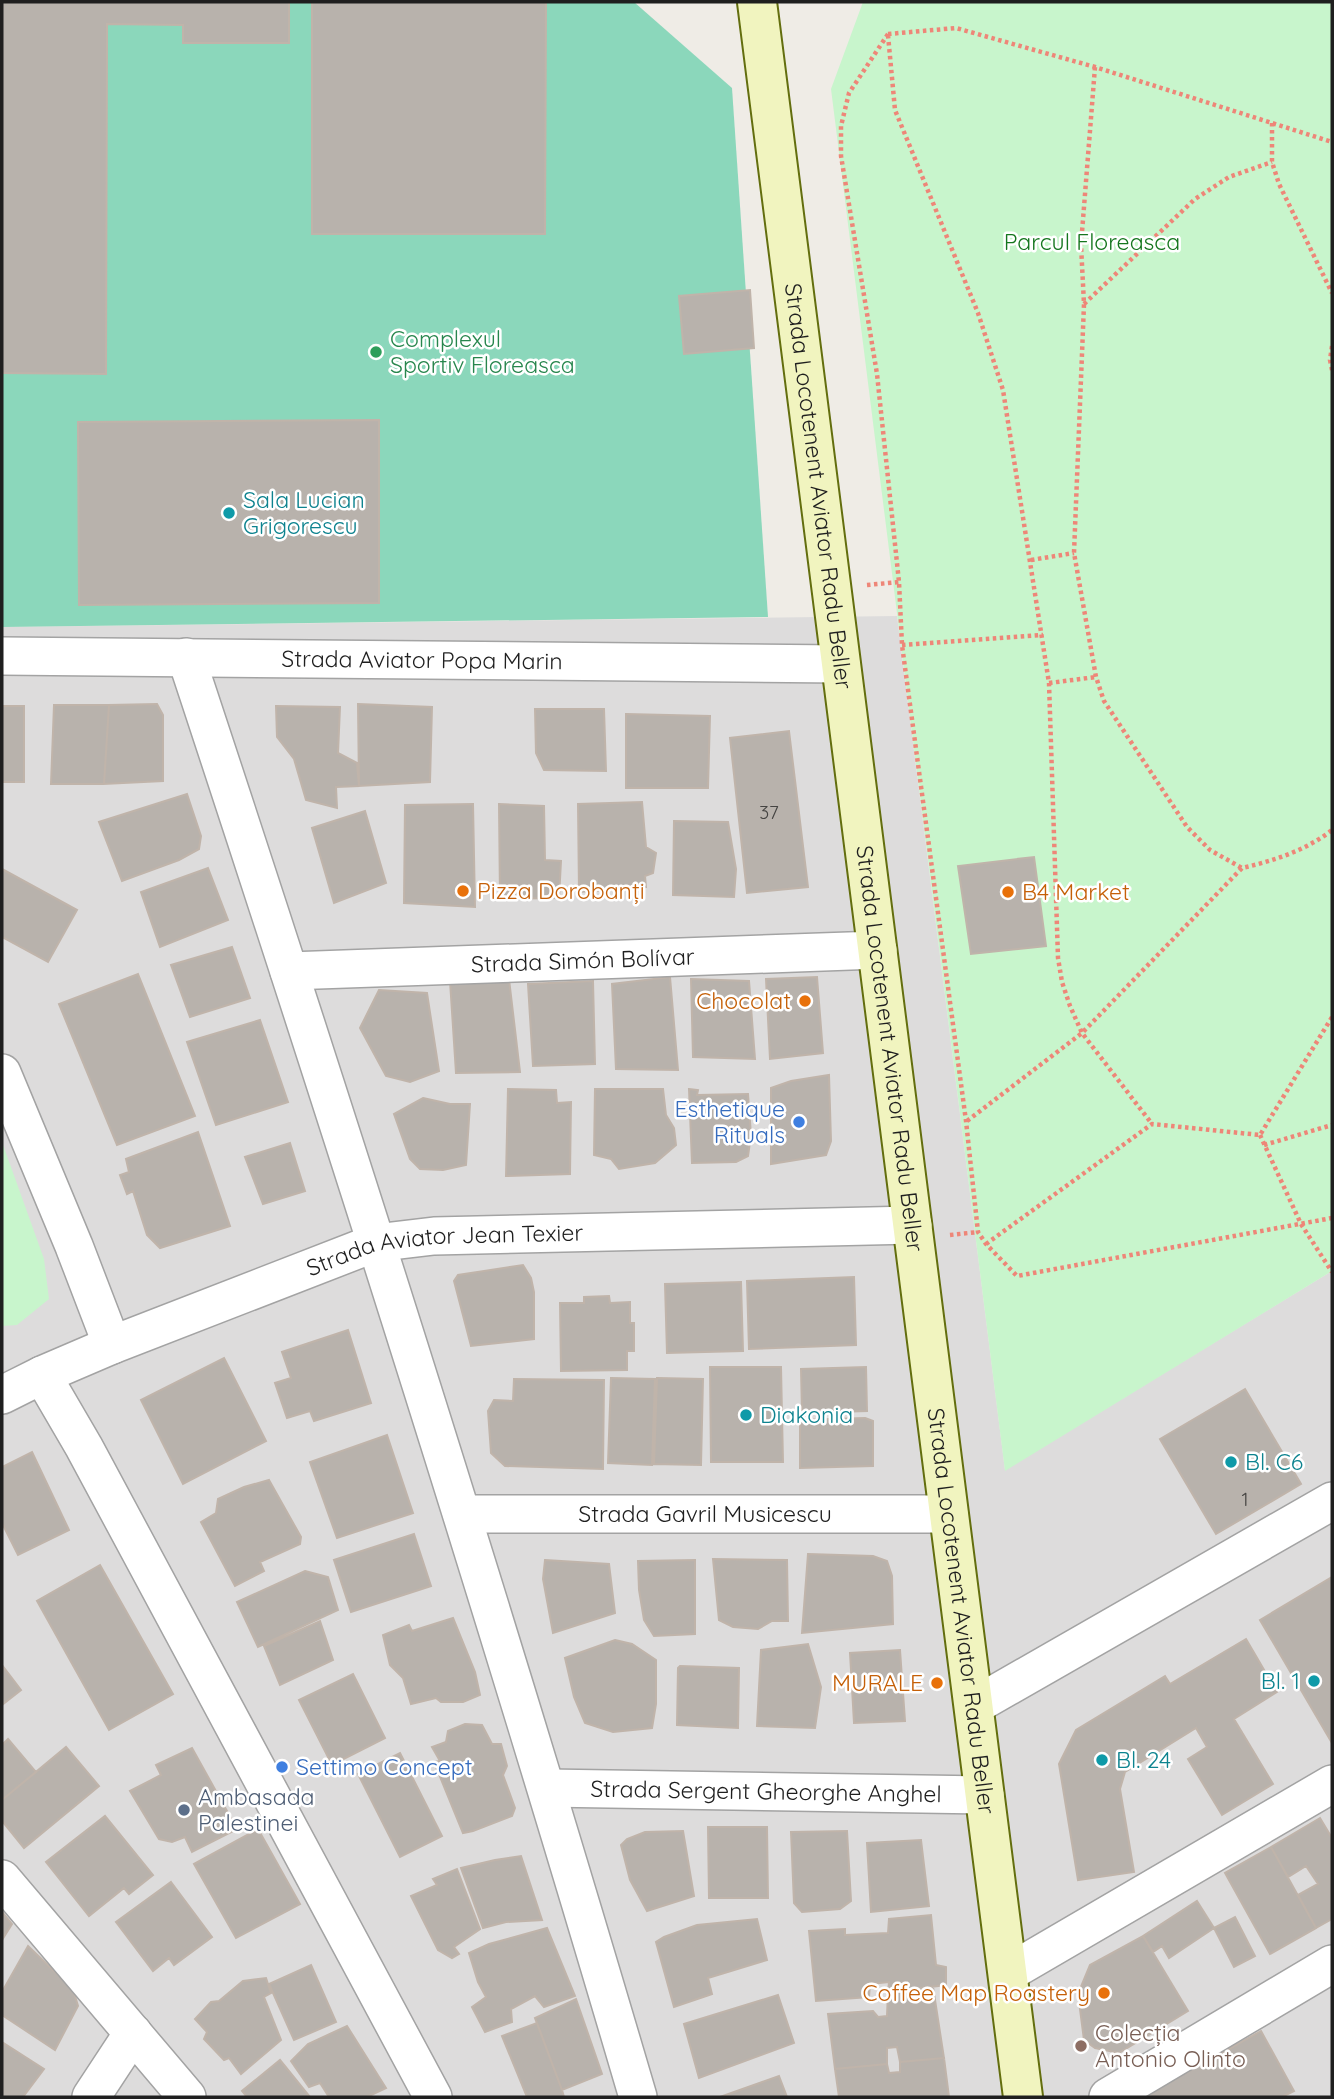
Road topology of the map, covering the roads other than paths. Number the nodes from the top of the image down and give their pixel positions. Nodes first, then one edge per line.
1 (757, 2) edge
2 (2, 656) edge
3 (186, 657) junction
4 (841, 664) junction
5 (878, 950) junction
6 (289, 971) junction
7 (2, 1073) edge
8 (913, 1225) junction
9 (375, 1243) junction
10 (112, 1345) junction
11 (42, 1375) junction
12 (2, 1395) edge
13 (1332, 1501) edge
14 (462, 1514) junction
15 (949, 1514) junction
16 (974, 1706) junction
17 (1332, 1784) edge
18 (547, 1788) junction
19 (985, 1795) junction
20 (2, 1880) edge
21 (1332, 1964) edge
22 (1007, 1973) junction
23 (132, 2033) junction
24 (91, 2097) edge
25 (187, 2097) edge
26 (433, 2097) edge
27 (638, 2097) edge
28 (1023, 2097) edge
29 (1108, 2097) edge

1 - 4 street, Strada Locotenent Aviator Radu Beller
2 - 3 street, Strada Aviator Popa Marin
3 - 4 street, Strada Aviator Popa Marin
3 - 6 street
4 - 5 street, Strada Locotenent Aviator Radu Beller
5 - 6 street, Strada Simón Bolívar
5 - 8 street, Strada Locotenent Aviator Radu Beller
6 - 9 street
7 - 10 street
8 - 9 street, Strada Aviator Jean Texier
8 - 15 street, Strada Locotenent Aviator Radu Beller
9 - 10 street, Strada Aviator Jean Texier
9 - 14 street
10 - 11 street, Strada Aviator Jean Texier
11 - 12 street, Strada Aviator Jean Texier
11 - 26 street
13 - 16 street
14 - 15 street, Strada Gavril Musicescu
14 - 18 street
15 - 16 street, Strada Locotenent Aviator Radu Beller
16 - 19 street, Strada Locotenent Aviator Radu Beller
17 - 22 street
18 - 19 street, Strada Sergent Gheorghe Anghel
18 - 27 street
19 - 22 street, Strada Locotenent Aviator Radu Beller
20 - 23 street
21 - 29 street
22 - 28 street, Strada Locotenent Aviator Radu Beller
23 - 24 street
23 - 25 street

